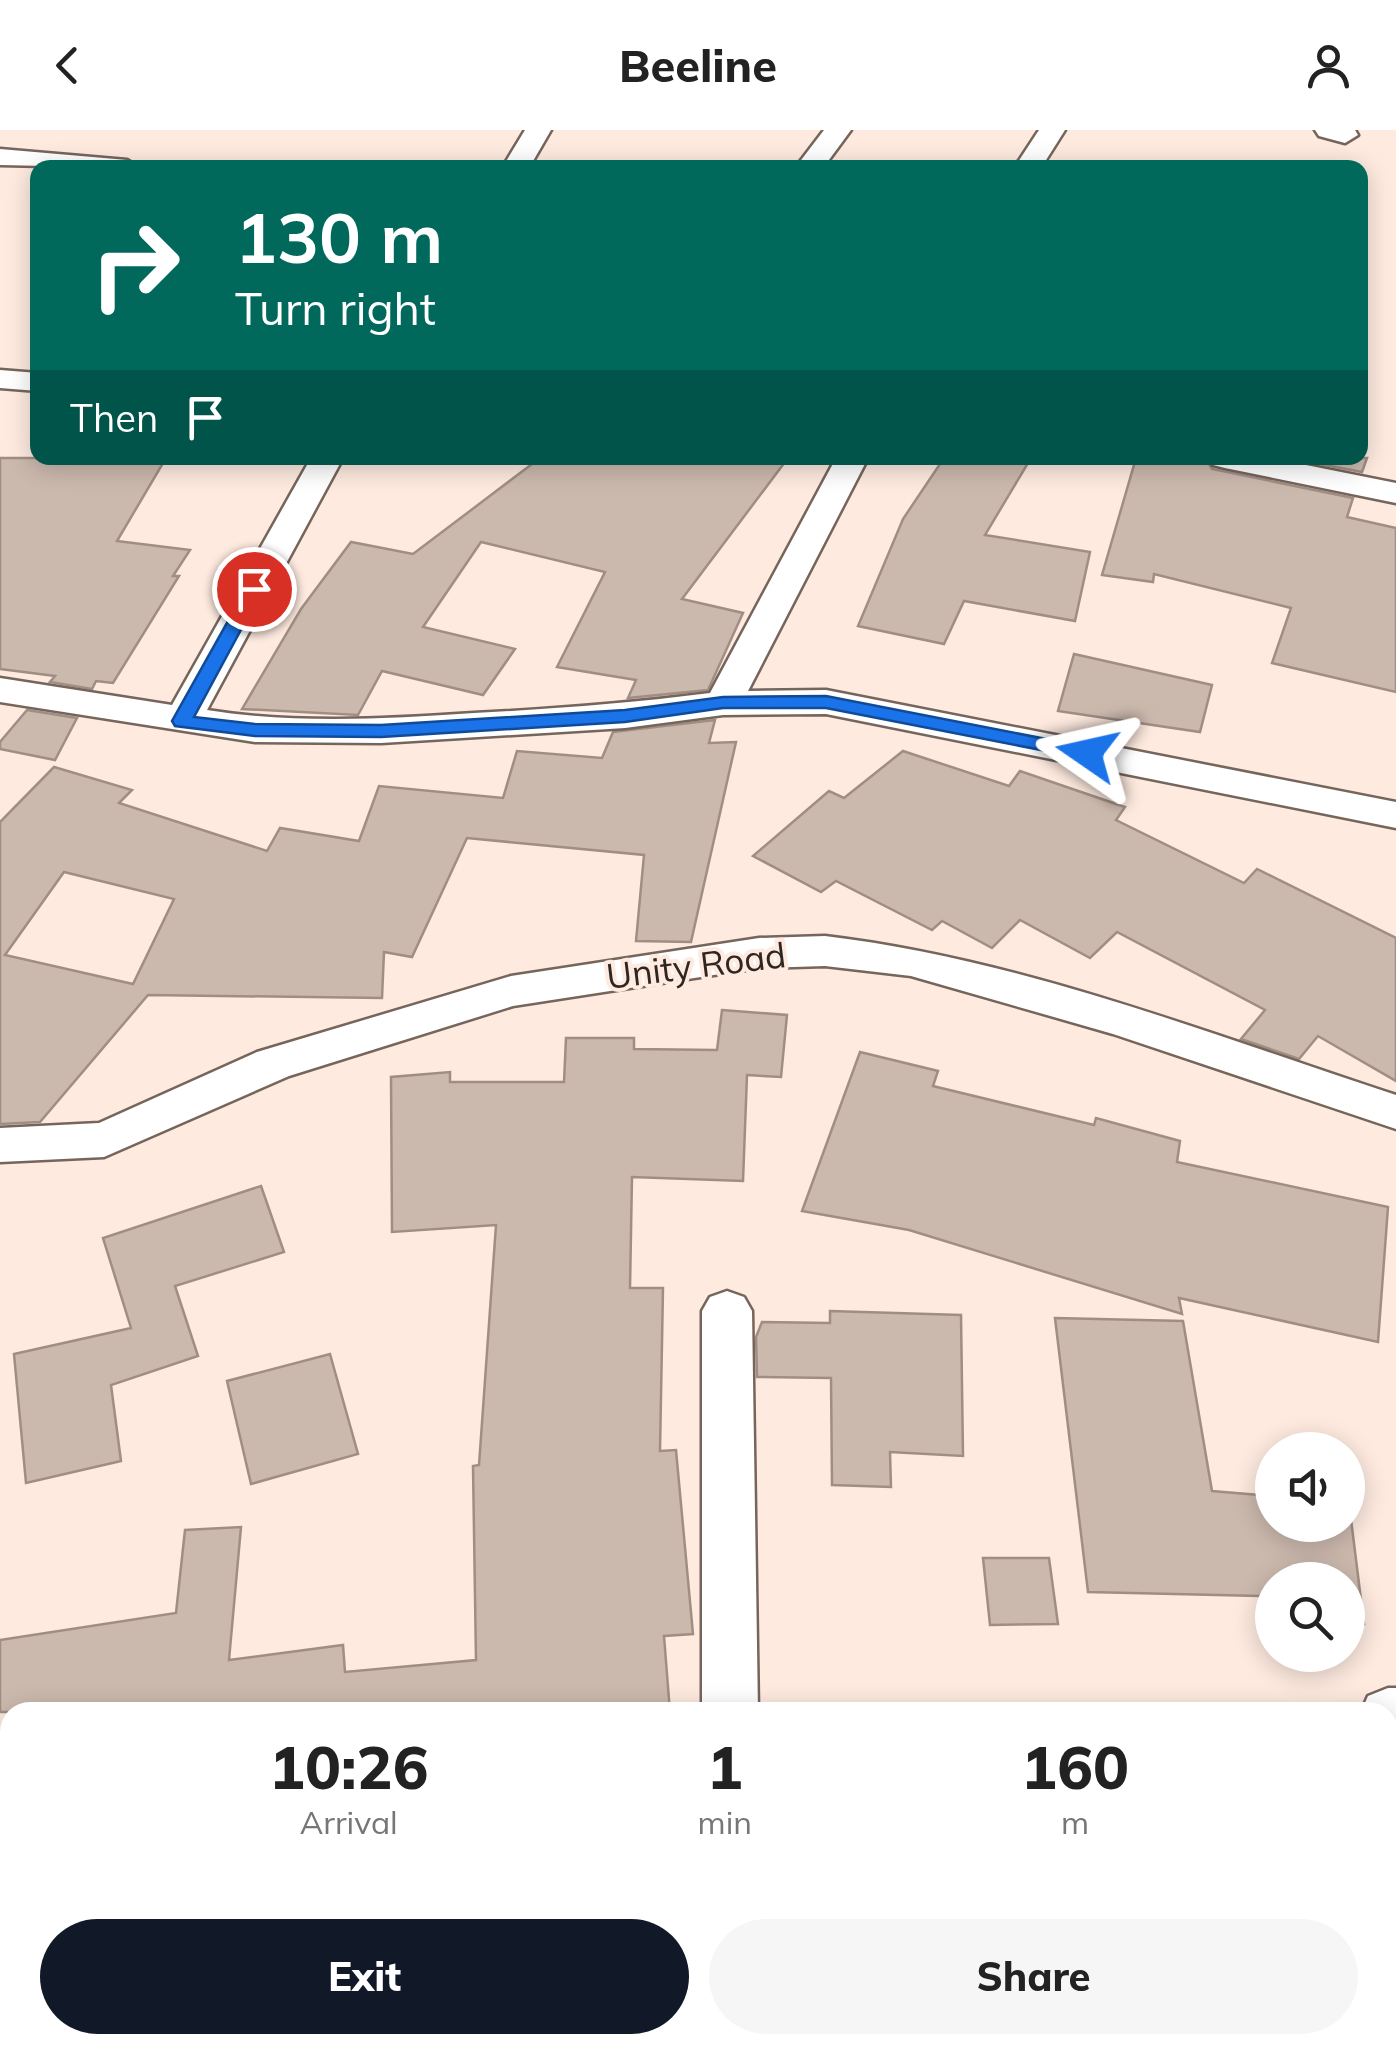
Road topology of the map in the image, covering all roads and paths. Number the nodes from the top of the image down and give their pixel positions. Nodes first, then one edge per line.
1 (538, 130) edge
2 (838, 130) edge
3 (1052, 130) edge
4 (0, 156) edge
5 (42, 160) edge
6 (520, 160) edge
7 (814, 160) edge
8 (1031, 160) edge
9 (0, 379) edge
10 (30, 381) edge
11 (323, 465) edge
12 (848, 465) edge
13 (1258, 465) edge
14 (1396, 493) edge
15 (0, 690) edge
16 (723, 702) junction
17 (182, 721) junction
18 (1396, 815) edge
19 (1396, 1112) edge
20 (0, 1145) edge
21 (727, 1311) dead end
22 (730, 1702) edge

1 - 6 street
2 - 7 street
3 - 8 street
4 - 5 street
9 - 10 street
11 - 17 street
12 - 16 street
13 - 14 street
15 - 17 street
16 - 17 street
16 - 18 street
19 - 20 street, Unity Road
21 - 22 street

